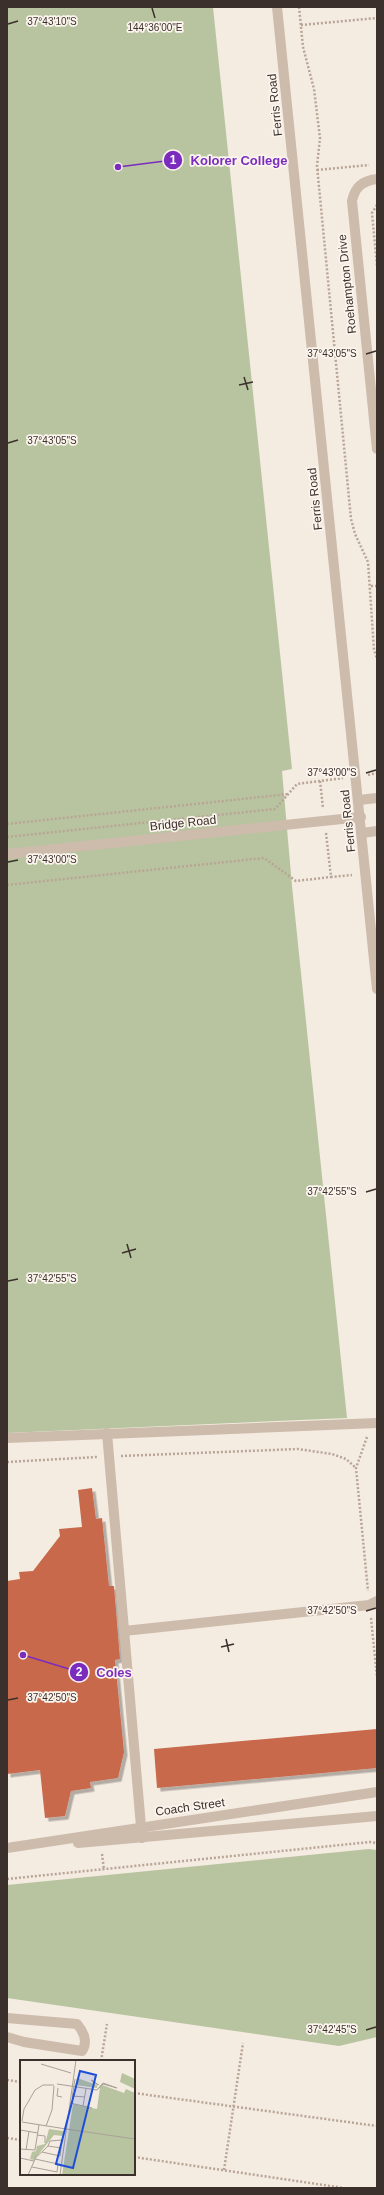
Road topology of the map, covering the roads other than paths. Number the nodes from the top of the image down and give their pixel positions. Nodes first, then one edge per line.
1 (277, 7) edge
2 (377, 179) edge
3 (372, 363) edge
4 (377, 449) edge
5 (377, 798) edge
6 (359, 800) junction
7 (361, 817) junction
8 (377, 831) edge
9 (362, 833) junction
10 (7, 854) edge
11 (377, 988) edge
12 (375, 1423) edge
13 (108, 1433) junction
14 (7, 1438) edge
15 (374, 1605) edge
16 (124, 1631) junction
17 (377, 1792) edge
18 (377, 1816) edge
19 (141, 1832) junction
20 (7, 1849) edge
21 (7, 2018) edge
22 (7, 2037) edge

1 - 6 street, Ferris Road
2 - 3 street, Roehampton Drive
3 - 4 street, Roehampton Drive
5 - 6 street
6 - 7 street, Ferris Road
7 - 9 street, Ferris Road
7 - 10 street, Bridge Road
8 - 9 street
9 - 11 street, Ferris Road
12 - 13 street
13 - 14 street
13 - 16 street
15 - 16 street
16 - 19 street
17 - 19 street, Coach Street
18 - 19 street, Coach Street
19 - 20 street, Coach Street
21 - 22 street

